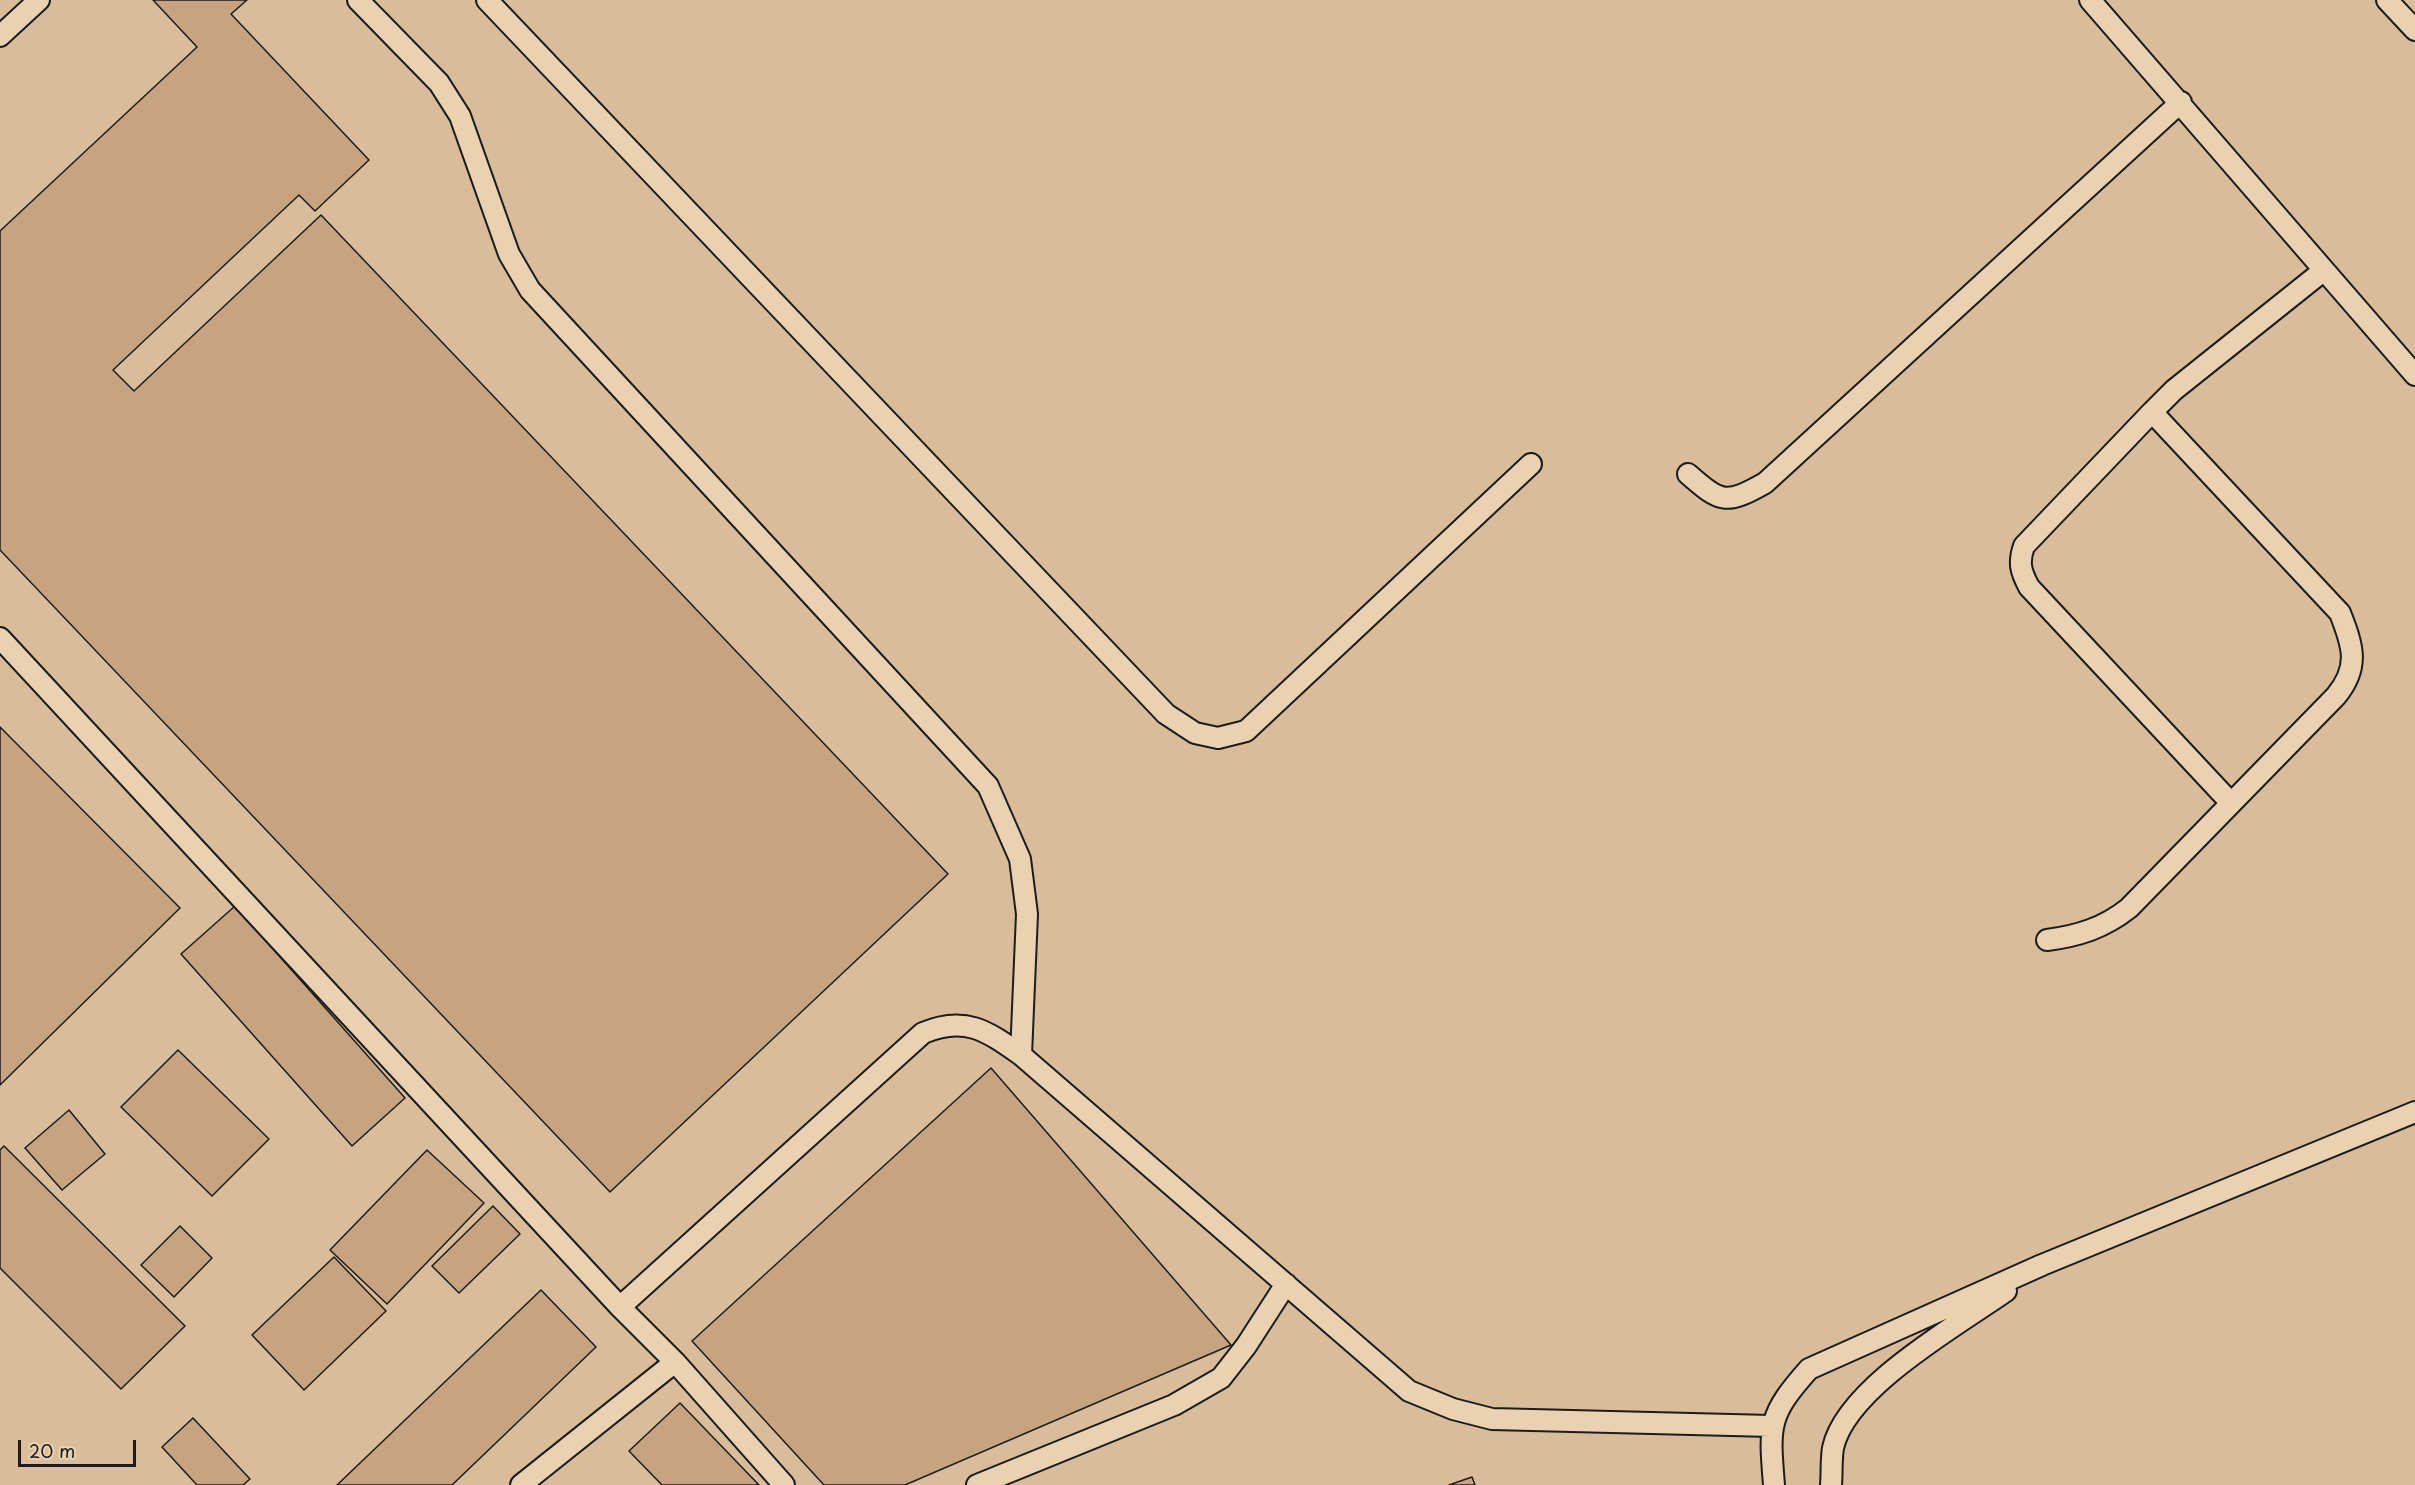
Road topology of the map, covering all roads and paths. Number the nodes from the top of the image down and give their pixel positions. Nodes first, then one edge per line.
1 (39, 0) edge
2 (358, 0) edge
3 (487, 0) edge
4 (2090, 0) edge
5 (2387, 0) edge
6 (2415, 30) edge
7 (0, 36) edge
8 (2181, 102) junction
9 (2323, 272) junction
10 (2415, 375) edge
11 (2152, 412) junction
12 (1531, 464) dead end
13 (1688, 474) dead end
14 (0, 638) edge
15 (2230, 802) junction
16 (2047, 940) dead end
17 (1021, 1055) junction
18 (2415, 1112) edge
19 (2042, 1265) junction
20 (1286, 1284) junction
21 (620, 1307) junction
22 (675, 1362) junction
23 (1771, 1426) junction
24 (521, 1485) edge
25 (784, 1485) edge
26 (976, 1485) edge
27 (1774, 1485) edge
28 (1831, 1485) edge

1 - 7 lane
2 - 17 lane
3 - 12 lane
4 - 8 lane
5 - 6 lane
8 - 9 lane
8 - 13 lane
9 - 10 lane
9 - 11 lane
11 - 15 lane
11 - 15 lane
14 - 21 lane
15 - 16 lane
17 - 20 lane
17 - 21 lane
18 - 19 lane
19 - 23 lane
19 - 28 lane
20 - 23 lane
20 - 26 lane
21 - 22 lane
22 - 24 lane
22 - 25 lane
23 - 27 lane

